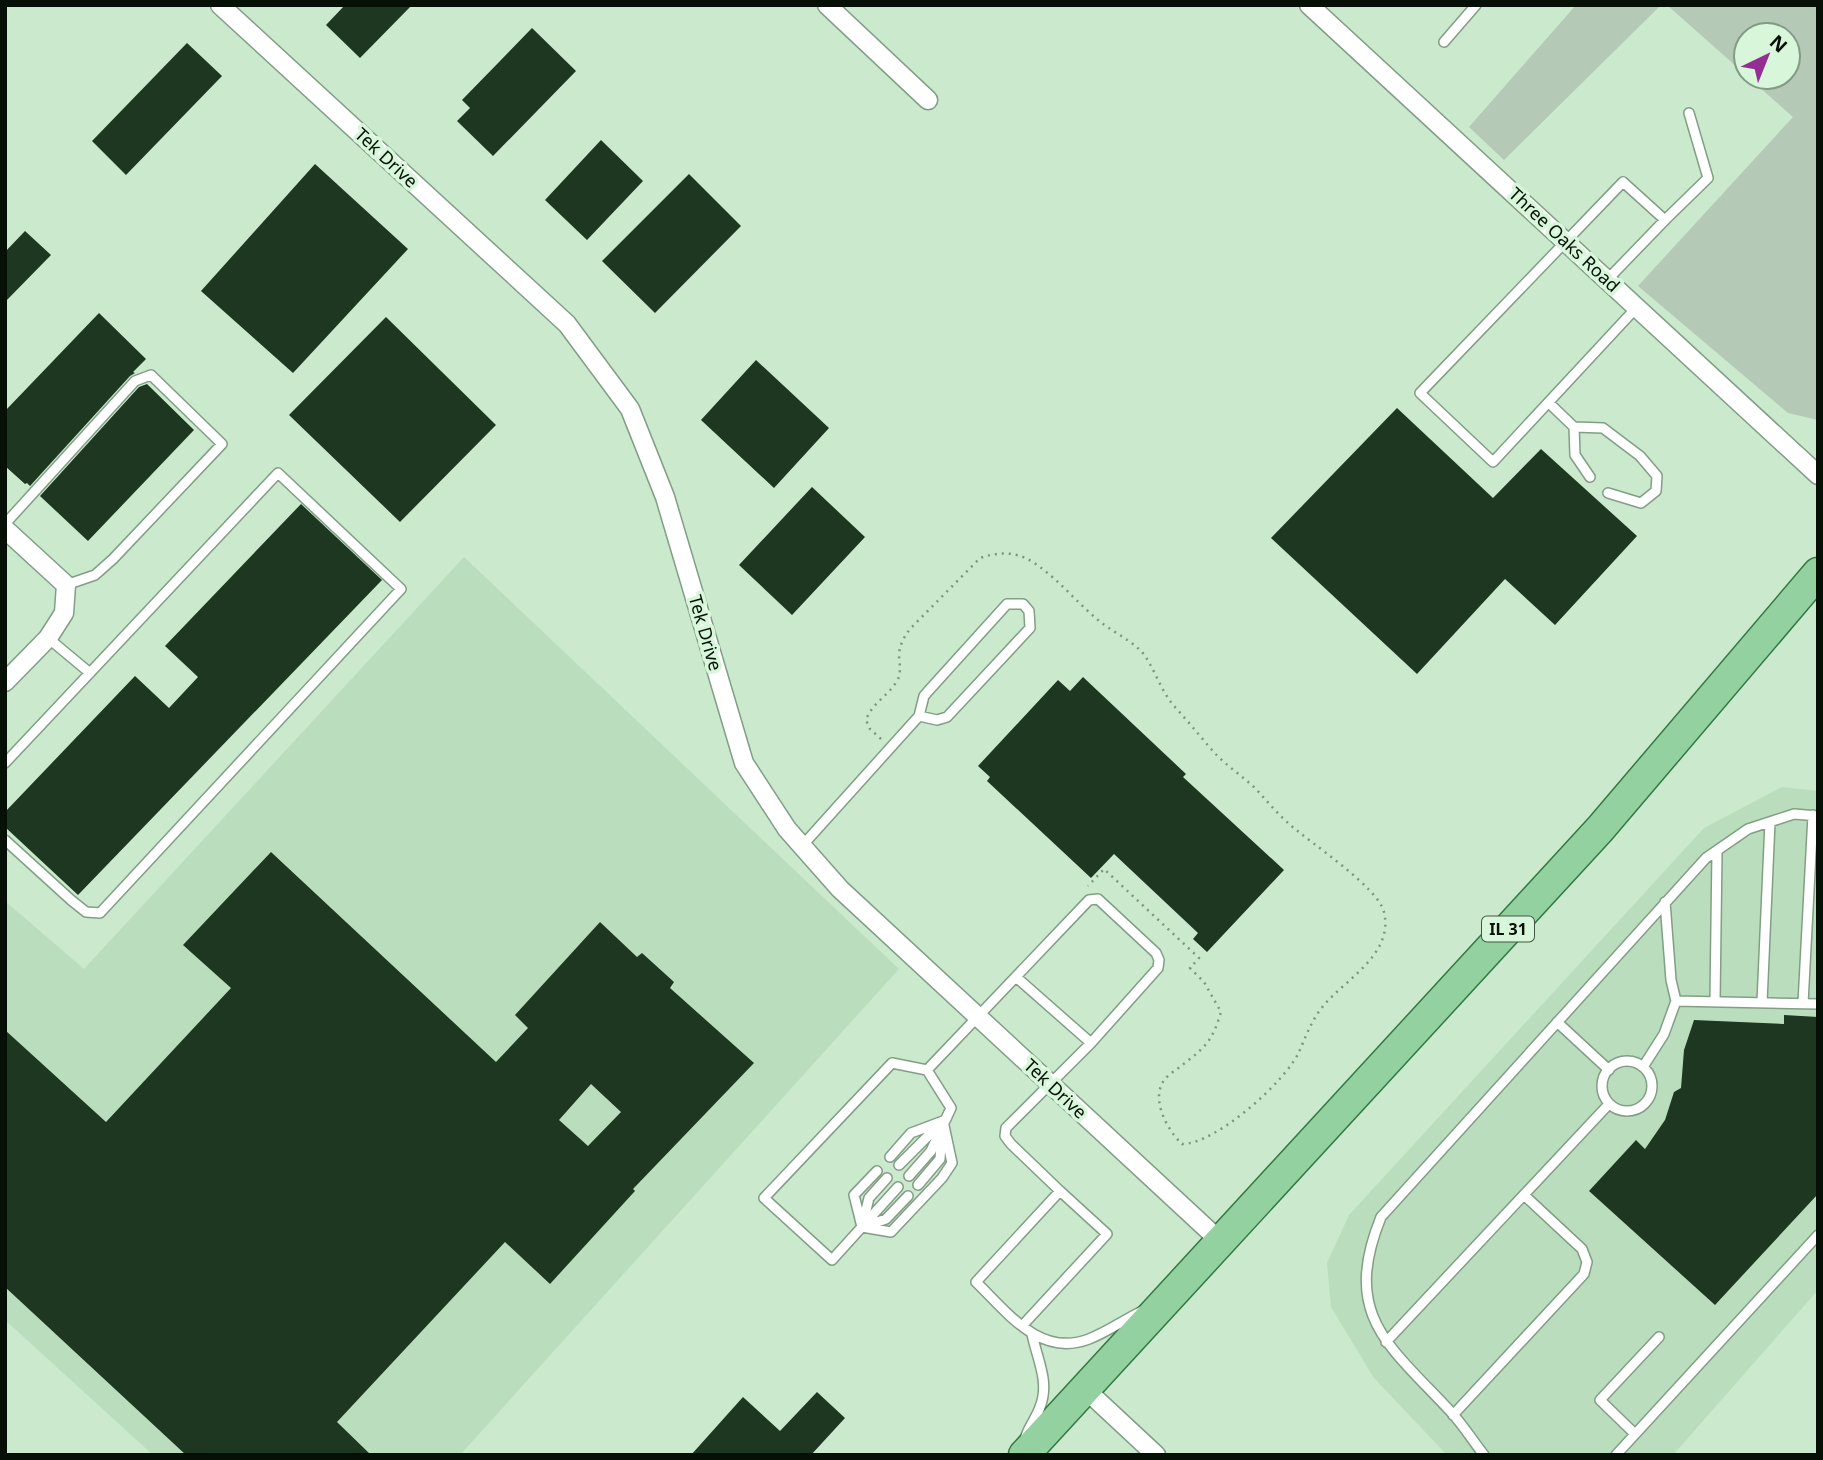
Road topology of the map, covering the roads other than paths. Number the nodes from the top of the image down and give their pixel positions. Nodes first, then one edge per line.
1 (220, 5) edge
2 (827, 5) edge
3 (1476, 5) edge
4 (1316, 8) edge
5 (1444, 42) dead end
6 (928, 100) dead end
7 (1689, 113) dead end
8 (1665, 220) junction
9 (1564, 240) junction
10 (1607, 280) junction
11 (1637, 307) junction
12 (1549, 403) junction
13 (1574, 428) junction
14 (1818, 475) edge
15 (1590, 477) dead end
16 (1608, 493) dead end
17 (5, 527) edge
18 (1818, 573) edge
19 (66, 585) junction
20 (48, 638) junction
21 (90, 673) junction
22 (5, 682) edge
23 (919, 716) junction
24 (5, 763) edge
25 (1815, 816) edge
26 (1770, 822) junction
27 (5, 840) edge
28 (802, 846) junction
29 (1717, 851) junction
30 (1665, 902) junction
31 (1016, 977) junction
32 (1676, 1000) junction
33 (1715, 1001) junction
34 (1762, 1002) junction
35 (1803, 1003) junction
36 (1818, 1004) edge
37 (977, 1017) junction
38 (1557, 1022) junction
39 (1091, 1043) junction
40 (1643, 1067) junction
41 (927, 1070) junction
42 (1609, 1070) junction
43 (1051, 1085) junction
44 (1609, 1104) junction
45 (943, 1121) junction
46 (890, 1157) dead end
47 (899, 1165) dead end
48 (877, 1171) dead end
49 (909, 1176) dead end
50 (887, 1178) dead end
51 (918, 1185) dead end
52 (898, 1187) dead end
53 (1060, 1191) junction
54 (1524, 1195) junction
55 (908, 1196) dead end
56 (862, 1227) junction
57 (1818, 1235) edge
58 (1220, 1241) junction
59 (1163, 1303) junction
60 (1022, 1326) junction
61 (1032, 1334) junction
62 (1659, 1337) dead end
63 (1386, 1342) junction
64 (1084, 1388) junction
65 (1453, 1415) junction
66 (1635, 1434) junction
67 (1023, 1455) edge
68 (1156, 1455) edge
69 (1484, 1455) edge
70 (1616, 1455) edge

1 - 28 street, Tek Drive
2 - 6 street
3 - 5 lane
4 - 9 street, Three Oaks Road
7 - 8 lane
8 - 9 lane
8 - 10 lane
9 - 10 street, Three Oaks Road
9 - 12 lane
10 - 11 street, Three Oaks Road
11 - 12 lane
11 - 14 street, Three Oaks Road
12 - 13 lane
13 - 15 lane
13 - 16 lane
17 - 19 street
17 - 19 lane
18 - 58 main road, IL 31
19 - 20 street
20 - 21 lane
20 - 22 street
21 - 24 lane
21 - 27 lane
23 - 23 lane
23 - 28 lane
25 - 26 lane
25 - 35 lane
26 - 29 lane
26 - 34 lane
28 - 37 street, Tek Drive
29 - 30 lane
29 - 33 lane
30 - 32 lane
30 - 38 lane
31 - 37 lane
31 - 39 lane
31 - 39 lane
32 - 33 lane
32 - 40 lane
33 - 34 lane
34 - 35 lane
35 - 36 lane
37 - 41 lane
37 - 43 street, Tek Drive
38 - 42 lane
38 - 63 lane
39 - 43 lane
40 - 42 lane
40 - 44 lane
41 - 45 lane
41 - 56 lane
42 - 44 lane
43 - 53 lane
43 - 58 street, Tek Drive
44 - 54 lane
45 - 46 lane
45 - 47 lane
45 - 49 lane
45 - 51 lane
45 - 56 lane
48 - 56 lane
50 - 56 lane
52 - 56 lane
53 - 60 lane
53 - 60 lane
54 - 63 lane
54 - 65 lane
55 - 56 lane
57 - 66 lane
58 - 59 main road, IL 31
59 - 61 lane
59 - 64 main road, IL 31
60 - 61 lane
61 - 67 lane
62 - 66 lane
63 - 65 lane
64 - 67 main road, IL 31
64 - 68 street
65 - 69 lane
66 - 70 lane

